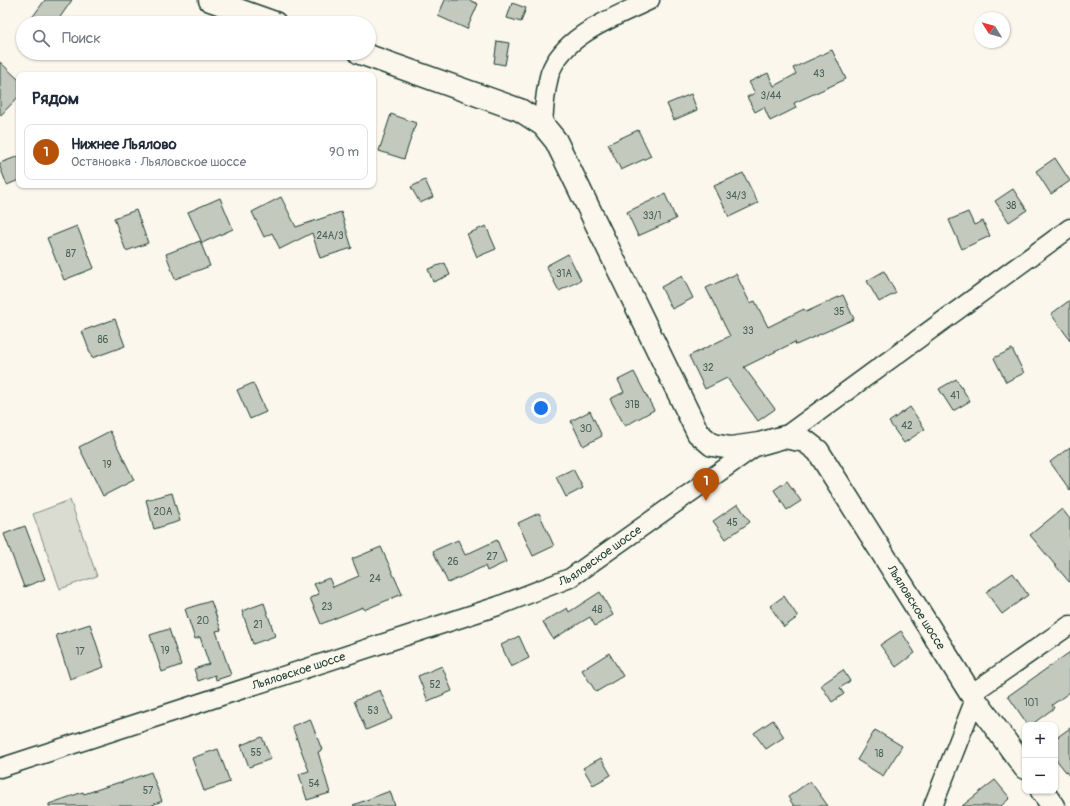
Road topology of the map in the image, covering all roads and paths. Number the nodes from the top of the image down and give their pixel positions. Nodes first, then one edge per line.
1 (210, 0) edge
2 (650, 0) edge
3 (255, 16) edge
4 (376, 59) edge
5 (543, 125) junction
6 (1070, 228) edge
7 (784, 437) junction
8 (759, 444) junction
9 (1070, 625) edge
10 (973, 697) junction
11 (1022, 764) edge
12 (0, 768) edge
13 (1044, 794) edge
14 (934, 806) edge
15 (1053, 806) edge

1 - 3 street
2 - 5 street
4 - 5 street
5 - 8 street
6 - 7 street
7 - 8 street, Льяловское шоссе
7 - 10 street, Льяловское шоссе
8 - 12 street, Льяловское шоссе
9 - 10 street
10 - 11 street, Льяловское шоссе
10 - 14 street
13 - 15 street

